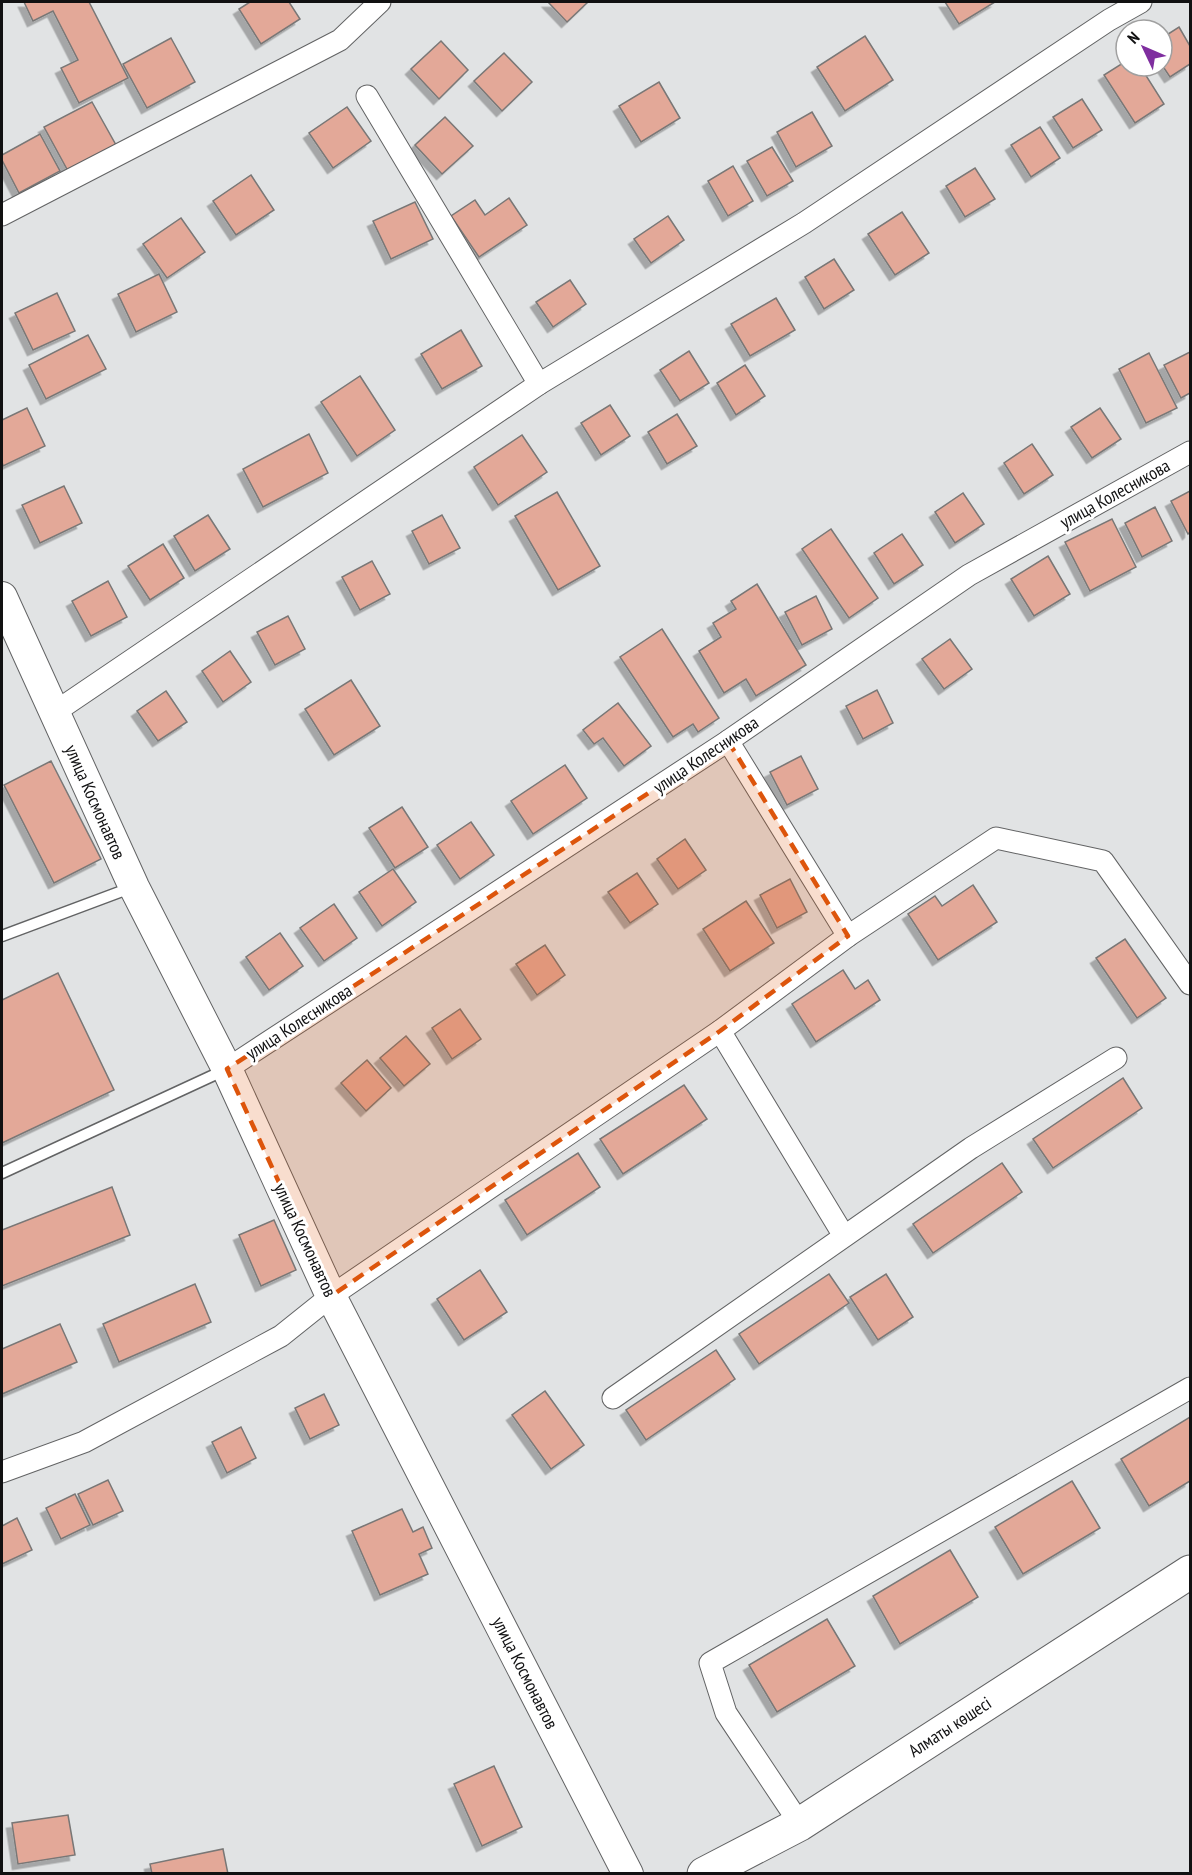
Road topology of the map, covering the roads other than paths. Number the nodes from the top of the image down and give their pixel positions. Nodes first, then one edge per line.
1 (380, 2) edge
2 (1142, 2) edge
3 (367, 96) dead end
4 (2, 215) edge
5 (539, 384) junction
6 (1191, 452) edge
7 (2, 597) edge
8 (55, 712) junction
9 (728, 741) junction
10 (134, 887) junction
11 (2, 936) edge
12 (848, 936) junction
13 (1191, 984) edge
14 (720, 1032) junction
15 (1116, 1058) dead end
16 (227, 1069) junction
17 (2, 1173) edge
18 (844, 1236) junction
19 (331, 1296) junction
20 (1191, 1388) edge
21 (613, 1398) dead end
22 (2, 1472) edge
23 (1191, 1572) edge
24 (800, 1824) junction
25 (628, 1874) edge
26 (704, 1874) edge

1 - 4 street
2 - 5 street
3 - 5 street
5 - 8 street
6 - 9 street, улица Колесникова
7 - 8 main road, улица Космонавтов
8 - 10 main road, улица Космонавтов
9 - 12 street
9 - 16 street, улица Колесникова
10 - 11 lane
10 - 16 main road, улица Космонавтов
12 - 13 street
12 - 14 street
14 - 18 street
14 - 19 street
15 - 18 street
16 - 17 lane
16 - 19 main road, улица Космонавтов
18 - 21 street
19 - 22 street
19 - 25 main road, улица Космонавтов
20 - 24 street
23 - 24 main road, Алматы көшесі
24 - 26 main road, Алматы көшесі

